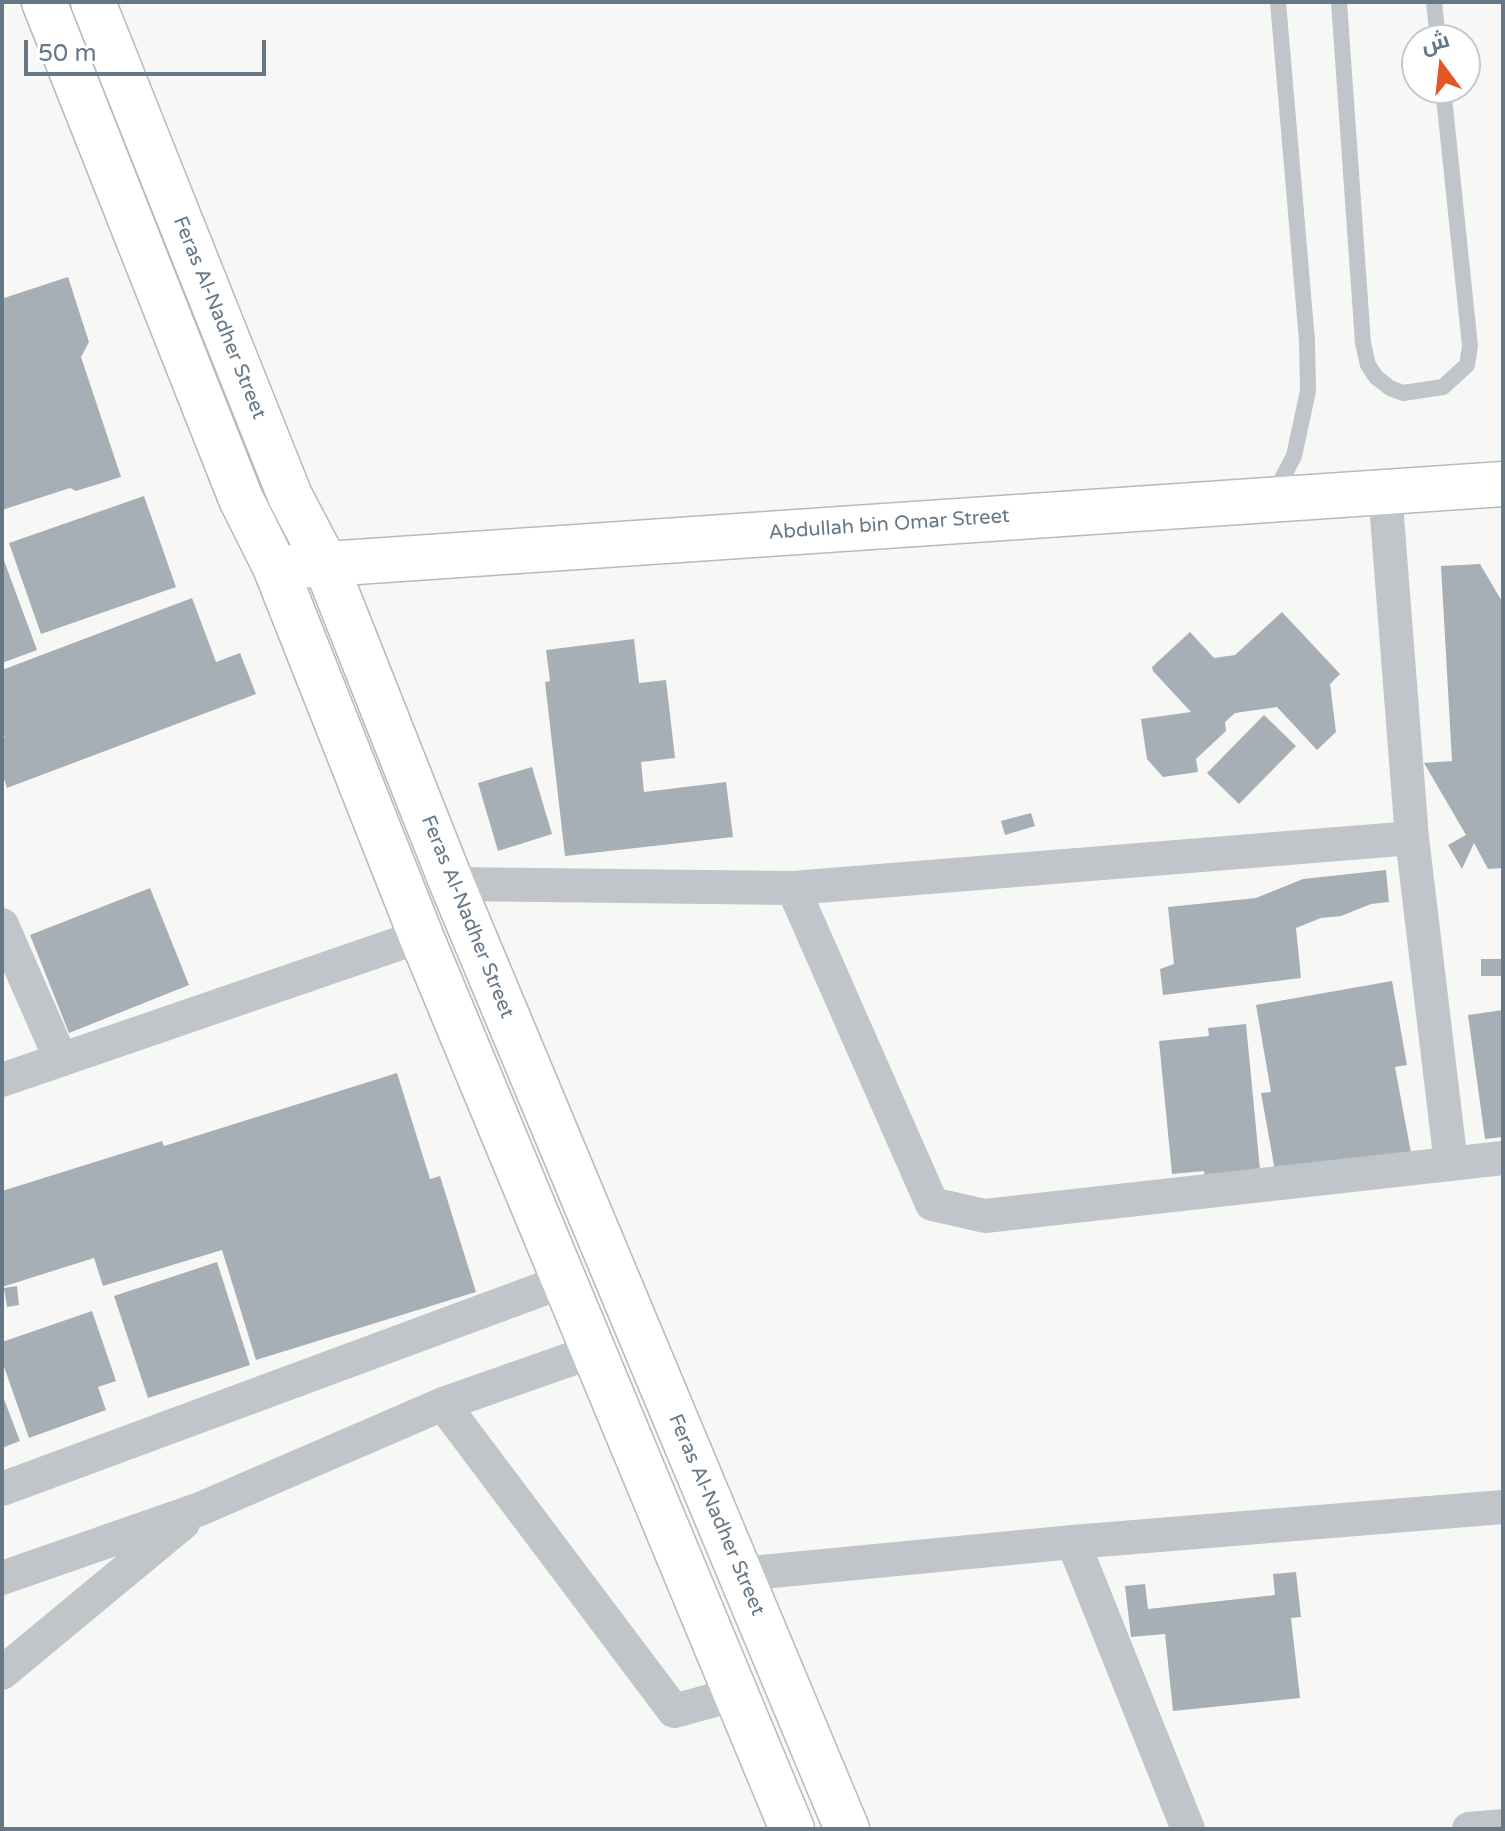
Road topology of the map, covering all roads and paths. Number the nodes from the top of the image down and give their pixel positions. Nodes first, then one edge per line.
1 (44, 2) edge
2 (93, 2) edge
3 (1278, 2) edge
4 (1339, 2) edge
5 (1434, 2) edge
6 (1436, 24) edge
7 (1445, 104) edge
8 (1503, 484) edge
9 (1385, 491) junction
10 (1272, 498) junction
11 (325, 563) junction
12 (275, 567) junction
13 (1412, 838) junction
14 (452, 884) junction
15 (793, 888) junction
16 (2, 925) edge
17 (421, 936) junction
18 (61, 1060) junction
19 (2, 1080) edge
20 (1503, 1158) edge
21 (1451, 1164) junction
22 (564, 1281) junction
23 (594, 1351) junction
24 (443, 1404) junction
25 (2, 1489) edge
26 (1503, 1507) edge
27 (200, 1509) junction
28 (1073, 1542) junction
29 (741, 1574) junction
30 (2, 1578) edge
31 (2, 1673) edge
32 (736, 1694) junction
33 (1503, 1826) edge
34 (792, 1829) edge
35 (847, 1829) edge
36 (1188, 1829) edge
37 (1469, 1829) edge

1 - 12 street
2 - 11 street, Feras Al-Nadher Street
3 - 10 lane
4 - 7 lane
5 - 6 lane
8 - 9 street, Abdullah bin Omar Street
9 - 10 street, Abdullah bin Omar Street
9 - 13 street
10 - 11 street, Abdullah bin Omar Street
11 - 12 street, Abdullah bin Omar Street
11 - 14 street, Feras Al-Nadher Street
12 - 17 street
13 - 15 street
13 - 21 street
14 - 15 street
14 - 29 street, Feras Al-Nadher Street
15 - 21 street
16 - 18 street
17 - 18 street
17 - 22 street
18 - 19 street
20 - 21 street
22 - 23 street
22 - 25 street
23 - 24 street
23 - 32 street
24 - 27 street
24 - 32 street
26 - 28 street
27 - 30 street
27 - 31 street
28 - 29 street
28 - 36 street
29 - 35 street, Feras Al-Nadher Street
32 - 34 street
33 - 37 street

